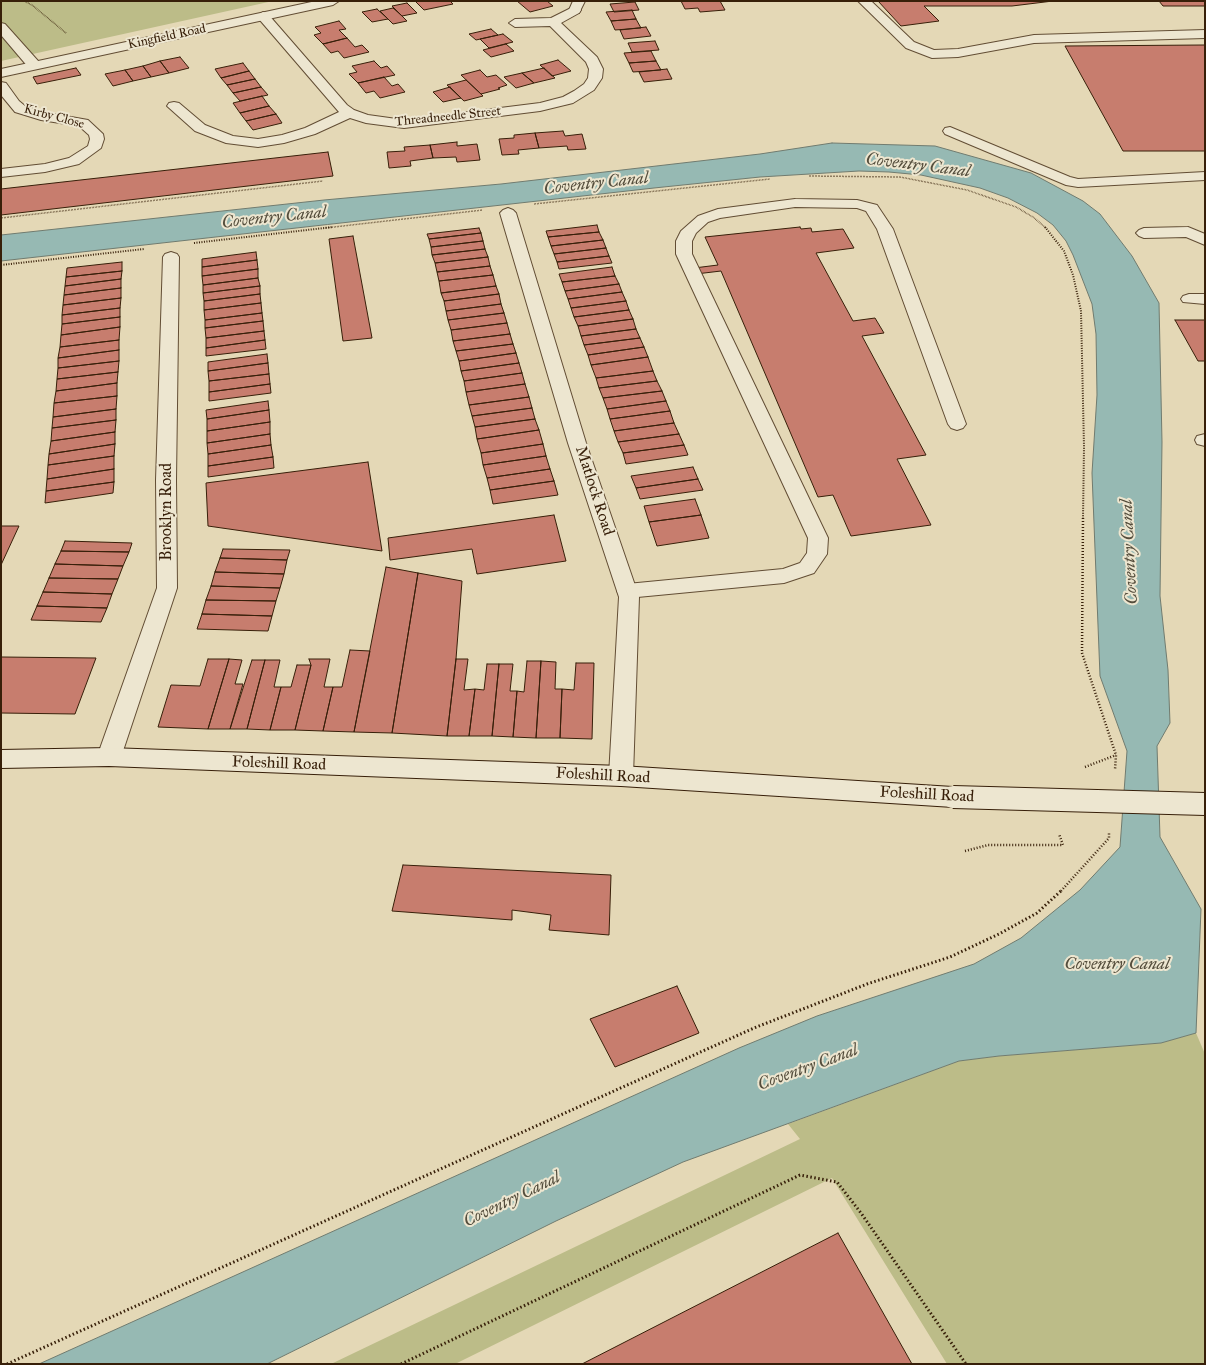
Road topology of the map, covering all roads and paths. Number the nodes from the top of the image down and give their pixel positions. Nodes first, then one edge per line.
1 (333, 1) edge
2 (864, 1) edge
3 (577, 6) edge
4 (263, 16) junction
5 (553, 22) junction
6 (515, 23) dead end
7 (1, 27) edge
8 (1205, 34) edge
9 (34, 65) junction
10 (1, 73) edge
11 (1, 86) edge
12 (174, 106) dead end
13 (349, 113) junction
14 (950, 131) dead end
15 (1, 173) edge
16 (802, 176) dead end
17 (1205, 176) edge
18 (774, 178) dead end
19 (323, 181) dead end
20 (534, 204) dead end
21 (487, 209) dead end
22 (508, 213) dead end
23 (1, 218) edge
24 (1144, 233) dead end
25 (1205, 240) edge
26 (191, 244) dead end
27 (152, 248) dead end
28 (171, 257) dead end
29 (1, 265) edge
30 (957, 424) dead end
31 (627, 591) junction
32 (109, 757) junction
33 (1, 759) edge
34 (621, 776) junction
35 (1114, 777) dead end
36 (1205, 804) edge
37 (1110, 831) dead end
38 (1053, 834) dead end
39 (965, 851) dead end
40 (7, 1364) edge
41 (401, 1364) edge
42 (966, 1364) edge

1 - 4 street, Kingfield Road
2 - 8 street
3 - 5 street
4 - 9 street, Kingfield Road
4 - 13 street, Threadneedle Street
5 - 6 street
5 - 13 street, Threadneedle Street
7 - 9 street
9 - 10 street, Kingfield Road
11 - 15 street, Kirby Close
12 - 13 street
14 - 17 street
16 - 35 path
18 - 20 path
19 - 23 path
21 - 26 path
22 - 31 street, Matlock Road
24 - 25 street
27 - 29 path
28 - 32 street, Brooklyn Road
30 - 31 street
31 - 34 street, Matlock Road
32 - 33 street, Foleshill Road
32 - 34 street, Foleshill Road
34 - 36 street, Foleshill Road, bridge
37 - 40 path
38 - 39 path
41 - 42 path

